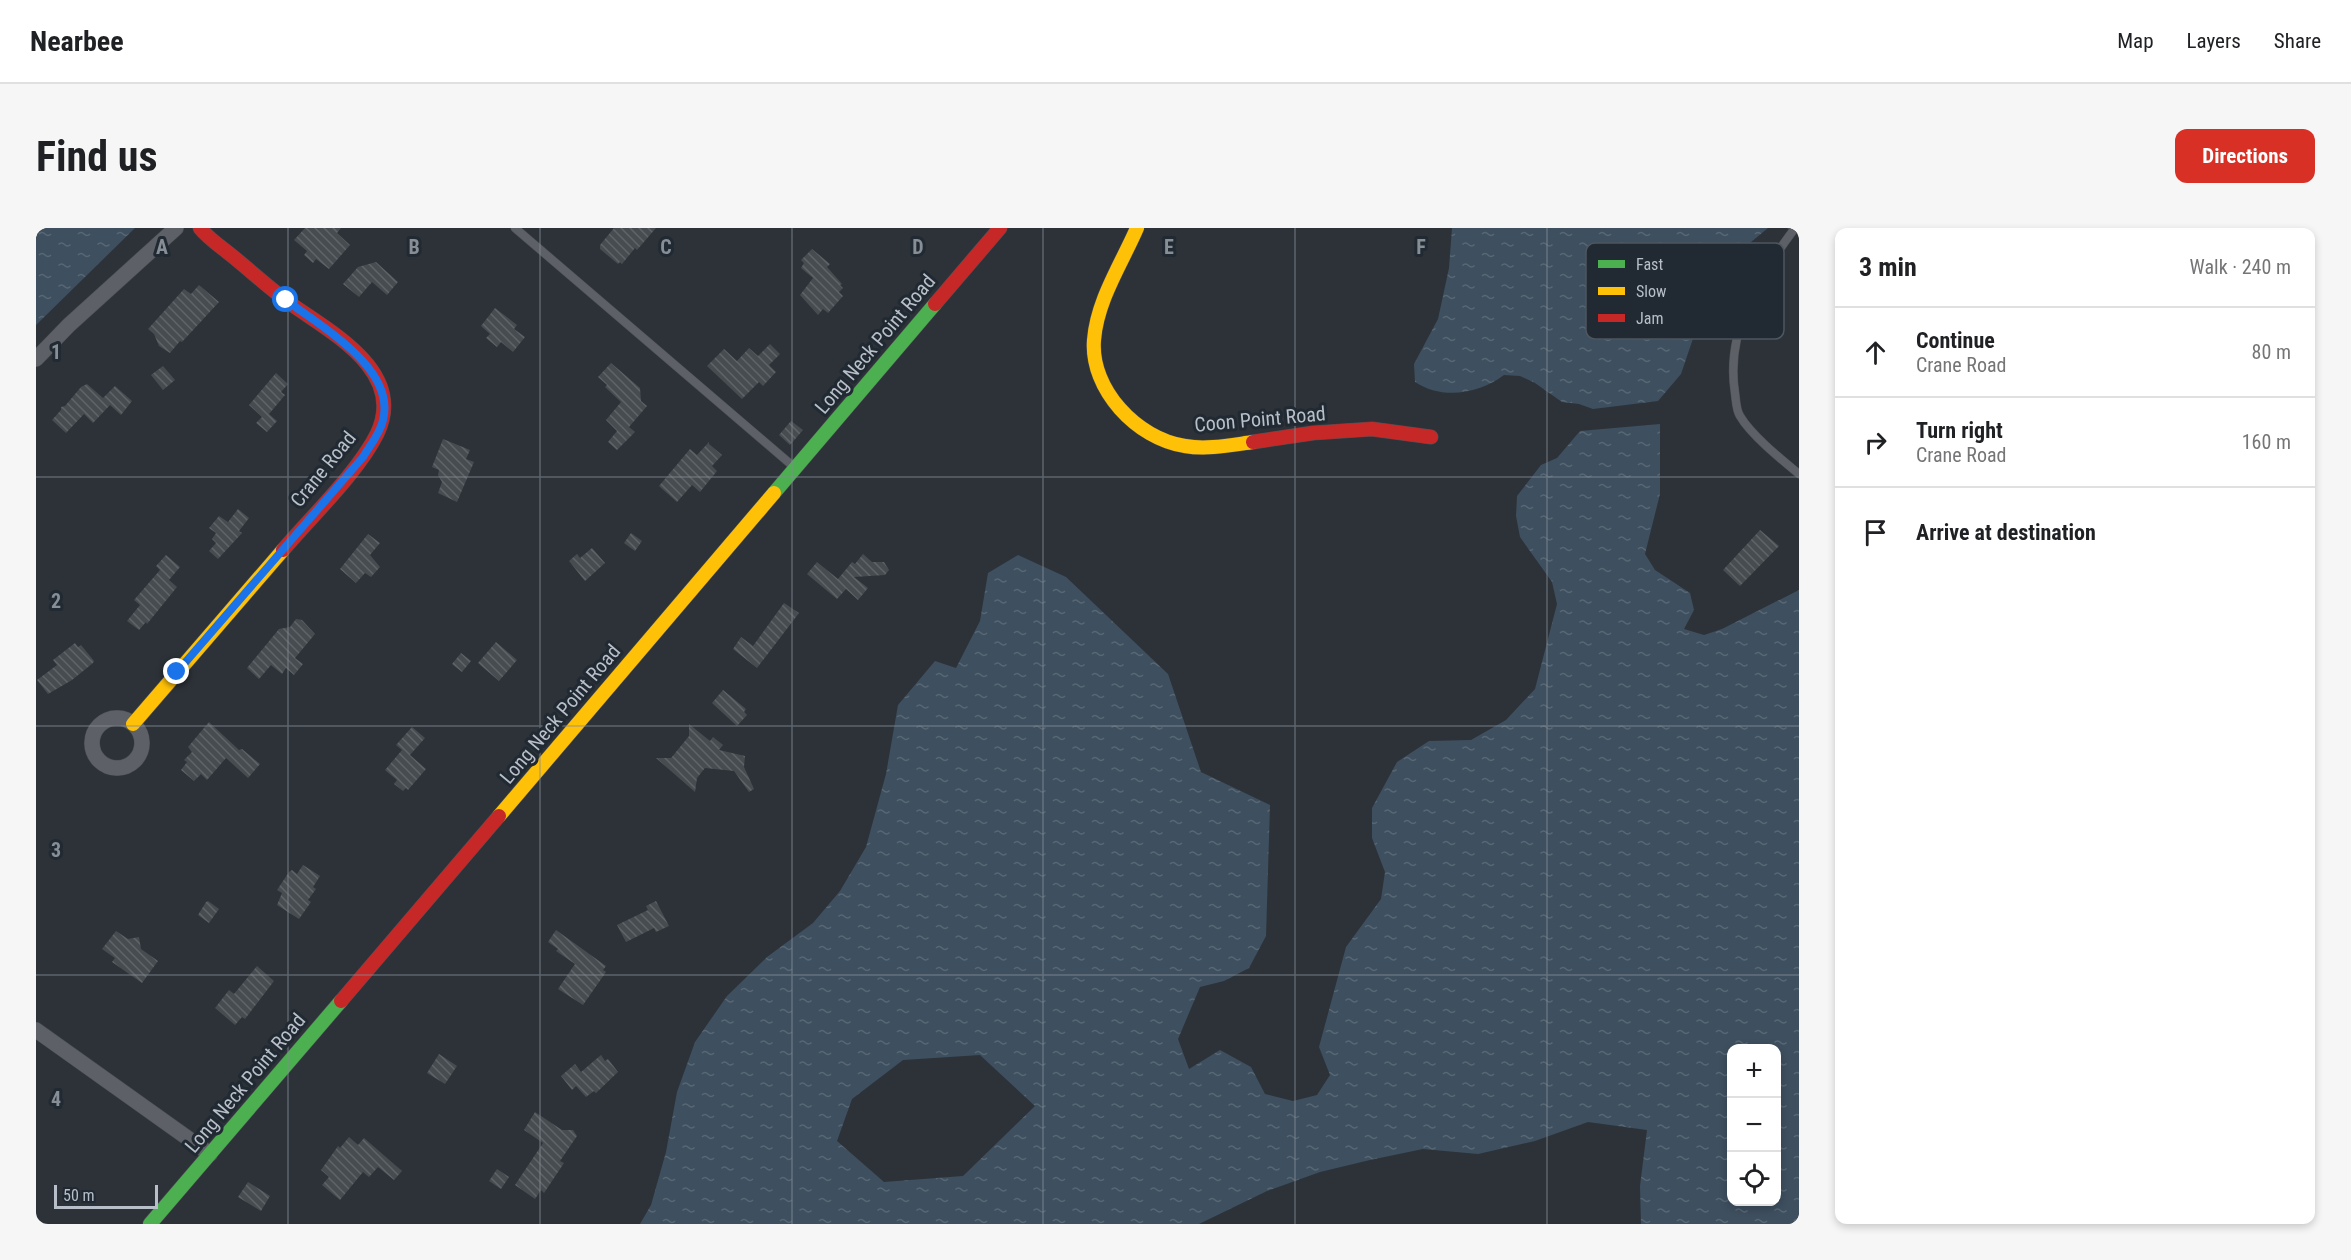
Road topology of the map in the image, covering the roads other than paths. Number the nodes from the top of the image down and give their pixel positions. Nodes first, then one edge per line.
1 (176, 228) edge
2 (200, 228) edge
3 (515, 228) edge
4 (1000, 228) edge
5 (1137, 228) edge
6 (1795, 228) edge
7 (1784, 243) edge
8 (1736, 339) edge
9 (36, 359) edge
10 (1431, 437) dead end
11 (795, 467) junction
12 (1799, 474) edge
13 (134, 724) dead end
14 (36, 1030) edge
15 (210, 1154) junction
16 (150, 1224) edge

1 - 9 street
2 - 13 street, Crane Road
3 - 11 lane
4 - 11 street, Long Neck Point Road
5 - 10 street, Coon Point Road
6 - 7 lane
8 - 12 lane
11 - 15 street, Long Neck Point Road
14 - 15 street
15 - 16 street, Long Neck Point Road

